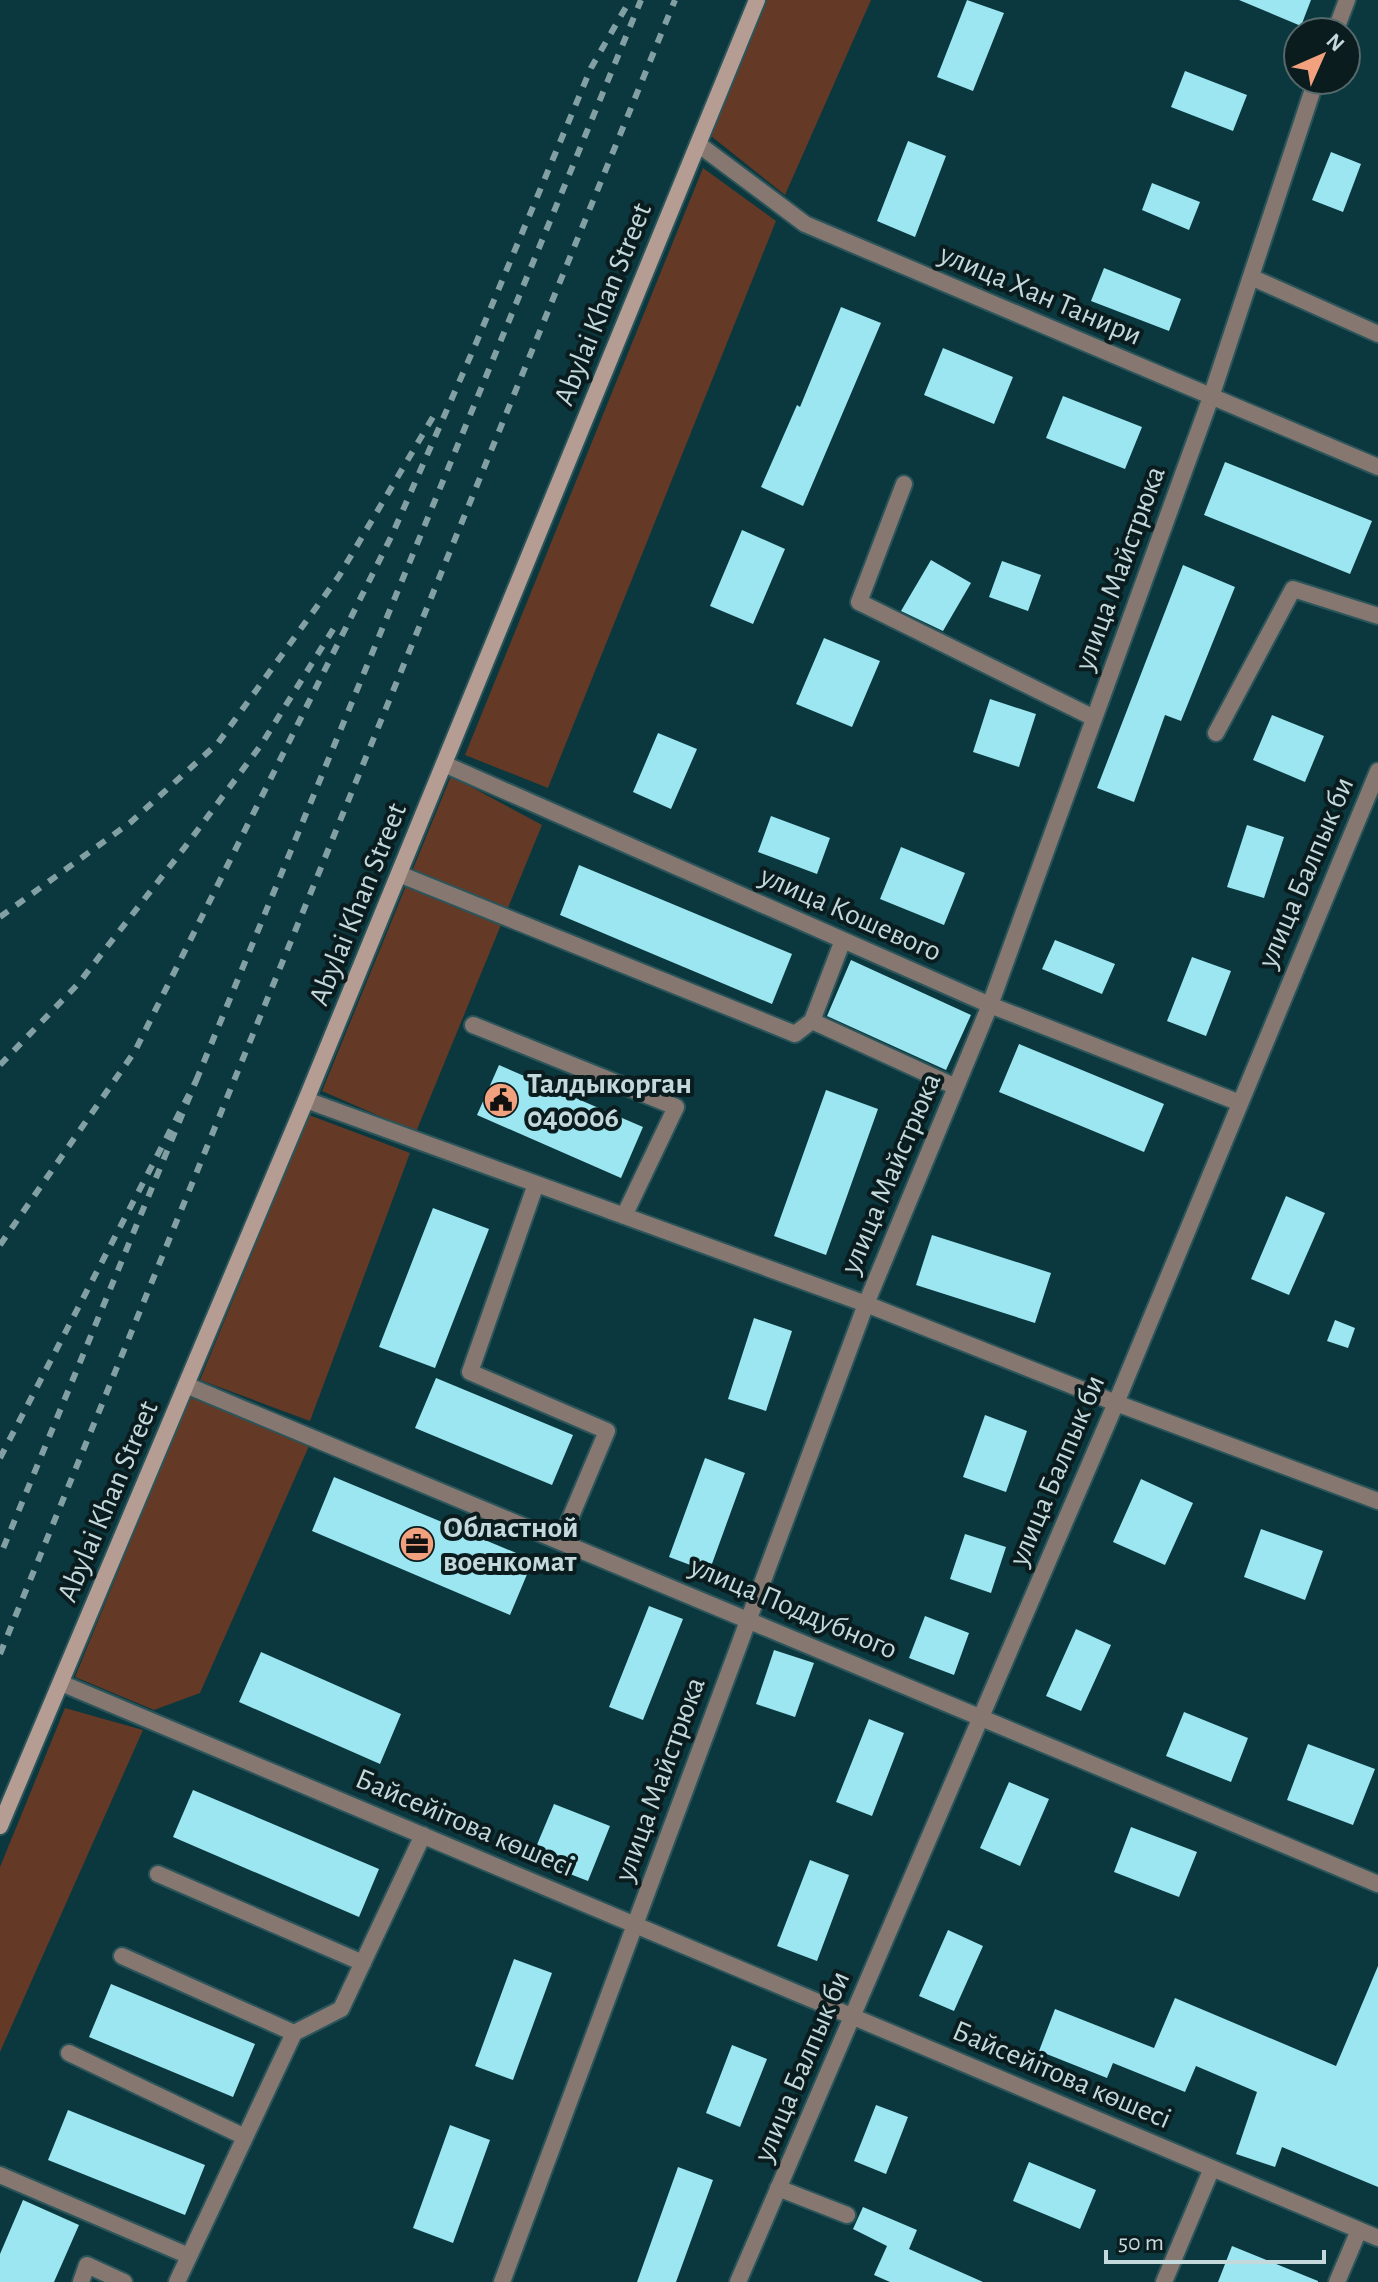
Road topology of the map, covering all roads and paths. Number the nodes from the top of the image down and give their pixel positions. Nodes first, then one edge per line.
1 (757, 0) edge
2 (1311, 96) edge
3 (698, 144) junction
4 (1251, 277) junction
5 (1378, 334) edge
6 (1211, 397) junction
7 (1378, 467) edge
8 (904, 484) dead end
9 (1378, 616) edge
10 (1094, 718) junction
11 (1216, 733) dead end
12 (444, 764) junction
13 (1378, 771) edge
14 (399, 874) junction
15 (843, 940) junction
16 (990, 1005) junction
17 (812, 1021) junction
18 (473, 1025) dead end
19 (956, 1087) junction
20 (306, 1100) junction
21 (1240, 1103) junction
22 (536, 1184) junction
23 (624, 1216) junction
24 (866, 1304) junction
25 (186, 1385) junction
26 (1116, 1403) junction
27 (1378, 1501) edge
28 (561, 1540) junction
29 (749, 1618) junction
30 (61, 1683) junction
31 (981, 1717) junction
32 (0, 1826) edge
33 (423, 1835) junction
34 (158, 1874) dead end
35 (1378, 1884) edge
36 (635, 1924) junction
37 (122, 1956) dead end
38 (363, 1963) junction
39 (853, 2017) junction
40 (294, 2033) junction
41 (69, 2053) dead end
42 (245, 2137) junction
43 (1212, 2168) junction
44 (0, 2175) edge
45 (778, 2188) junction
46 (847, 2215) dead end
47 (1359, 2230) junction
48 (1378, 2238) edge
49 (189, 2256) junction
50 (81, 2282) edge
51 (124, 2282) edge
52 (177, 2282) edge
53 (502, 2282) edge
54 (738, 2282) edge
55 (1164, 2282) edge
56 (1337, 2282) edge

1 - 3 main road, Abylai Khan Street
2 - 4 street, улица Майстрюка
3 - 6 street, улица Хан Танири
3 - 12 main road, Abylai Khan Street
4 - 5 street
4 - 6 street, улица Майстрюка
6 - 7 street, улица Хан Танири
6 - 10 street, улица Майстрюка
8 - 10 street
9 - 11 street
10 - 16 street, улица Майстрюка
12 - 14 main road, Abylai Khan Street
12 - 15 street, улица Кошевого
13 - 21 street, улица Балпык би
14 - 17 street
14 - 20 main road, Abylai Khan Street
15 - 16 street, улица Кошевого
15 - 17 street
16 - 19 street, улица Майстрюка
16 - 21 street, улица Кошевого
17 - 19 street
18 - 23 street
19 - 24 street, улица Майстрюка
20 - 22 street
20 - 25 main road, Abylai Khan Street
21 - 26 street, улица Балпык би
22 - 23 street
22 - 28 street
23 - 24 street
24 - 26 street
24 - 29 street, улица Майстрюка
25 - 28 street, улица Поддубного
25 - 30 main road, Abylai Khan Street
26 - 27 street
26 - 31 street, улица Балпык би
28 - 29 street, улица Поддубного
29 - 31 street, улица Поддубного
29 - 36 street, улица Майстрюка
30 - 32 main road, Abylai Khan Street
30 - 33 street, Байсейітова көшесі
31 - 35 street, улица Поддубного
31 - 39 street, улица Балпык би
33 - 36 street, Байсейітова көшесі
33 - 38 street
34 - 38 street
36 - 39 street, Байсейітова көшесі
36 - 53 street, улица Майстрюка
37 - 40 street
38 - 40 street
39 - 43 street, Байсейітова көшесі
39 - 45 street, улица Балпык би
40 - 42 street
41 - 42 street
42 - 49 street
43 - 47 street, Байсейітова көшесі
43 - 55 street
44 - 49 street
45 - 46 street, улица Балпык би
45 - 54 street, улица Балпык би
47 - 48 street, Байсейітова көшесі
47 - 56 street
49 - 52 street
50 - 51 street

